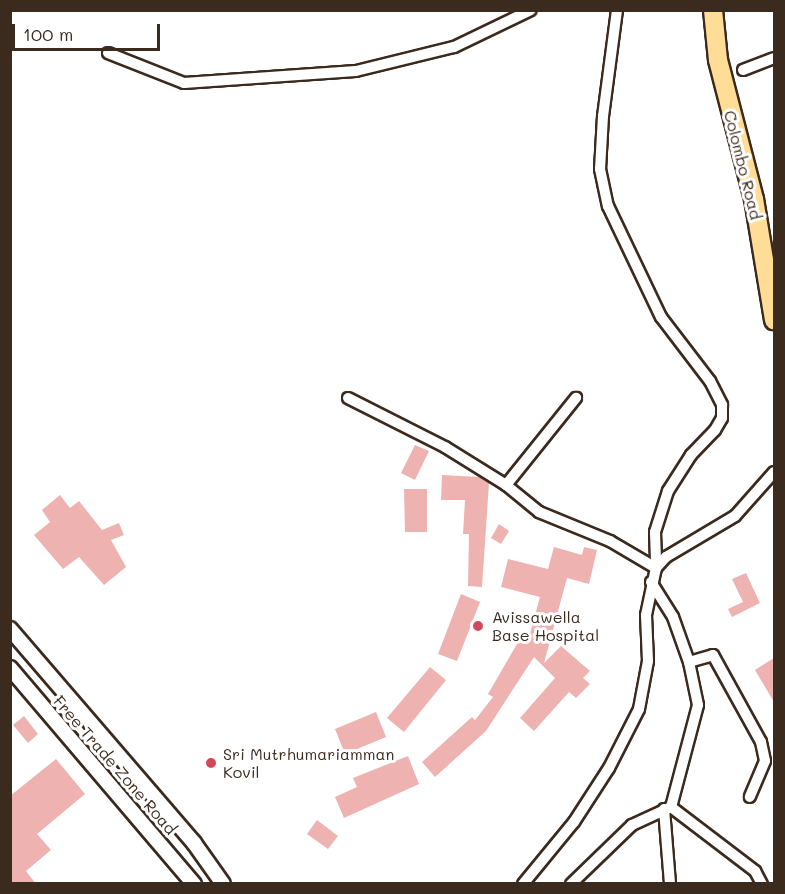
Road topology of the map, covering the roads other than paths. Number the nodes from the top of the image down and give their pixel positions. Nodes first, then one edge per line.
1 (531, 10) edge
2 (617, 10) edge
3 (713, 10) edge
4 (108, 52) dead end
5 (774, 58) edge
6 (743, 69) dead end
7 (774, 320) edge
8 (348, 398) dead end
9 (576, 398) dead end
10 (774, 472) edge
11 (506, 485) junction
12 (656, 568) junction
13 (651, 582) junction
14 (10, 629) edge
15 (689, 662) junction
16 (10, 668) edge
17 (750, 797) dead end
18 (667, 808) junction
19 (194, 884) edge
20 (223, 884) edge
21 (523, 884) edge
22 (571, 884) edge
23 (670, 884) edge
24 (762, 884) edge

1 - 4 street
2 - 12 street
3 - 7 highway, Colombo Road
5 - 6 street
8 - 11 street
9 - 11 street
10 - 12 street
11 - 12 street
12 - 13 street
13 - 15 street
13 - 21 street
14 - 20 street
15 - 17 street
15 - 18 street
16 - 19 street, Free Trade Zone Road
18 - 22 street
18 - 23 street
18 - 24 street

